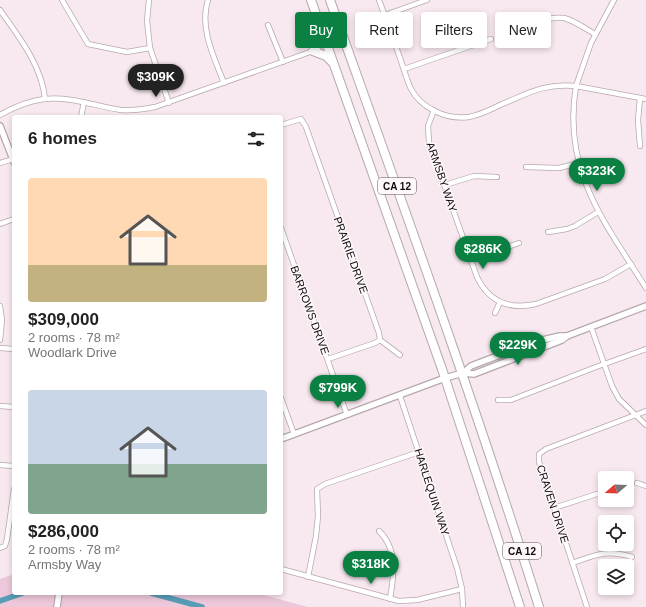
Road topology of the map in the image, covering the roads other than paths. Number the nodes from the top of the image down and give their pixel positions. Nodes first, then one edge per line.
1 (62, 0) edge
2 (149, 0) edge
3 (208, 0) edge
4 (311, 0) edge
5 (330, 0) edge
6 (379, 0) edge
7 (427, 0) edge
8 (614, 0) edge
9 (0, 10) edge
10 (315, 12) edge
11 (384, 12) edge
12 (393, 12) edge
13 (551, 18) edge
14 (268, 24) dead end
15 (596, 34) junction
16 (491, 39) dead end
17 (150, 48) junction
18 (316, 48) edge
19 (328, 48) edge
20 (396, 48) edge
21 (314, 51) junction
22 (283, 62) junction
23 (335, 66) junction
24 (404, 70) junction
25 (224, 83) junction
26 (576, 86) junction
27 (640, 98) junction
28 (45, 99) junction
29 (646, 99) edge
30 (84, 102) junction
31 (169, 103) junction
32 (434, 110) junction
33 (0, 114) edge
34 (81, 115) edge
35 (283, 124) edge
36 (0, 126) edge
37 (640, 146) dead end
38 (12, 155) edge
39 (12, 160) edge
40 (0, 163) edge
41 (579, 163) junction
42 (526, 167) dead end
43 (496, 177) dead end
44 (445, 185) junction
45 (598, 212) junction
46 (12, 220) edge
47 (0, 224) edge
48 (548, 232) dead end
49 (283, 234) edge
50 (519, 243) dead end
51 (471, 260) junction
52 (631, 264) junction
53 (646, 288) edge
54 (500, 302) junction
55 (0, 306) edge
56 (646, 306) edge
57 (495, 313) dead end
58 (591, 328) junction
59 (0, 340) edge
60 (380, 340) junction
61 (0, 348) edge
62 (12, 350) edge
63 (646, 350) edge
64 (400, 355) dead end
65 (328, 359) junction
66 (603, 364) junction
67 (462, 373) junction
68 (445, 378) junction
69 (400, 396) junction
70 (498, 400) dead end
71 (283, 404) edge
72 (0, 406) edge
73 (12, 407) edge
74 (646, 411) edge
75 (347, 415) junction
76 (635, 415) junction
77 (646, 425) edge
78 (294, 434) junction
79 (283, 438) edge
80 (419, 452) junction
81 (0, 465) edge
82 (12, 466) edge
83 (637, 483) dead end
84 (646, 486) edge
85 (598, 494) edge
86 (12, 506) edge
87 (554, 508) junction
88 (379, 531) dead end
89 (0, 548) edge
90 (632, 557) dead end
91 (572, 563) junction
92 (283, 570) edge
93 (308, 577) junction
94 (462, 589) junction
95 (59, 596) edge
96 (390, 599) junction
97 (58, 607) edge
98 (464, 607) edge
99 (520, 607) edge
100 (539, 607) edge
101 (586, 607) edge

1 - 17 street
2 - 17 street
3 - 25 street
4 - 10 highway, CA 12
5 - 67 highway, CA 12
6 - 11 street
7 - 12 street
8 - 15 street
9 - 28 street
13 - 15 street
14 - 22 street
15 - 26 street
16 - 24 street
17 - 31 street
18 - 21 highway
19 - 23 highway, CA 12
20 - 24 street
21 - 22 street
21 - 23 highway
22 - 25 street
23 - 68 highway, CA 12
24 - 32 street
25 - 31 street
26 - 27 street
26 - 32 street
26 - 41 street
27 - 29 street
27 - 37 street
28 - 30 street
28 - 33 street
30 - 31 street
30 - 34 street
32 - 44 street, ARMSBY WAY
35 - 60 street, PRAIRIE DRIVE
36 - 38 street
39 - 40 street
41 - 42 street
41 - 45 street
43 - 44 street
44 - 51 street, ARMSBY WAY
45 - 48 street
45 - 52 street
46 - 47 street
49 - 65 street, BARROWS DRIVE
50 - 51 street
51 - 54 street, ARMSBY WAY
52 - 53 street
52 - 54 street, ARMSBY WAY
54 - 57 street
55 - 59 street
56 - 58 street
58 - 66 street
58 - 67 street
60 - 64 street
60 - 65 street
61 - 62 street
63 - 66 street
65 - 75 street, BARROWS DRIVE
66 - 70 street
66 - 76 street
67 - 68 street
67 - 100 highway, CA 12
68 - 69 street
68 - 99 highway, CA 12
69 - 75 street
69 - 80 street, HARLEQUIN WAY
71 - 78 street
72 - 73 street
74 - 76 street
75 - 78 street
76 - 77 street
76 - 87 street, CRAVEN DRIVE
78 - 79 street
80 - 93 street
80 - 94 street, HARLEQUIN WAY
81 - 82 street
83 - 84 street
85 - 87 street
86 - 89 street
87 - 91 street, CRAVEN DRIVE
88 - 96 street
90 - 91 street
91 - 101 street, CRAVEN DRIVE
92 - 93 street
93 - 96 street
94 - 96 street
94 - 98 street, HARLEQUIN WAY
95 - 97 street

